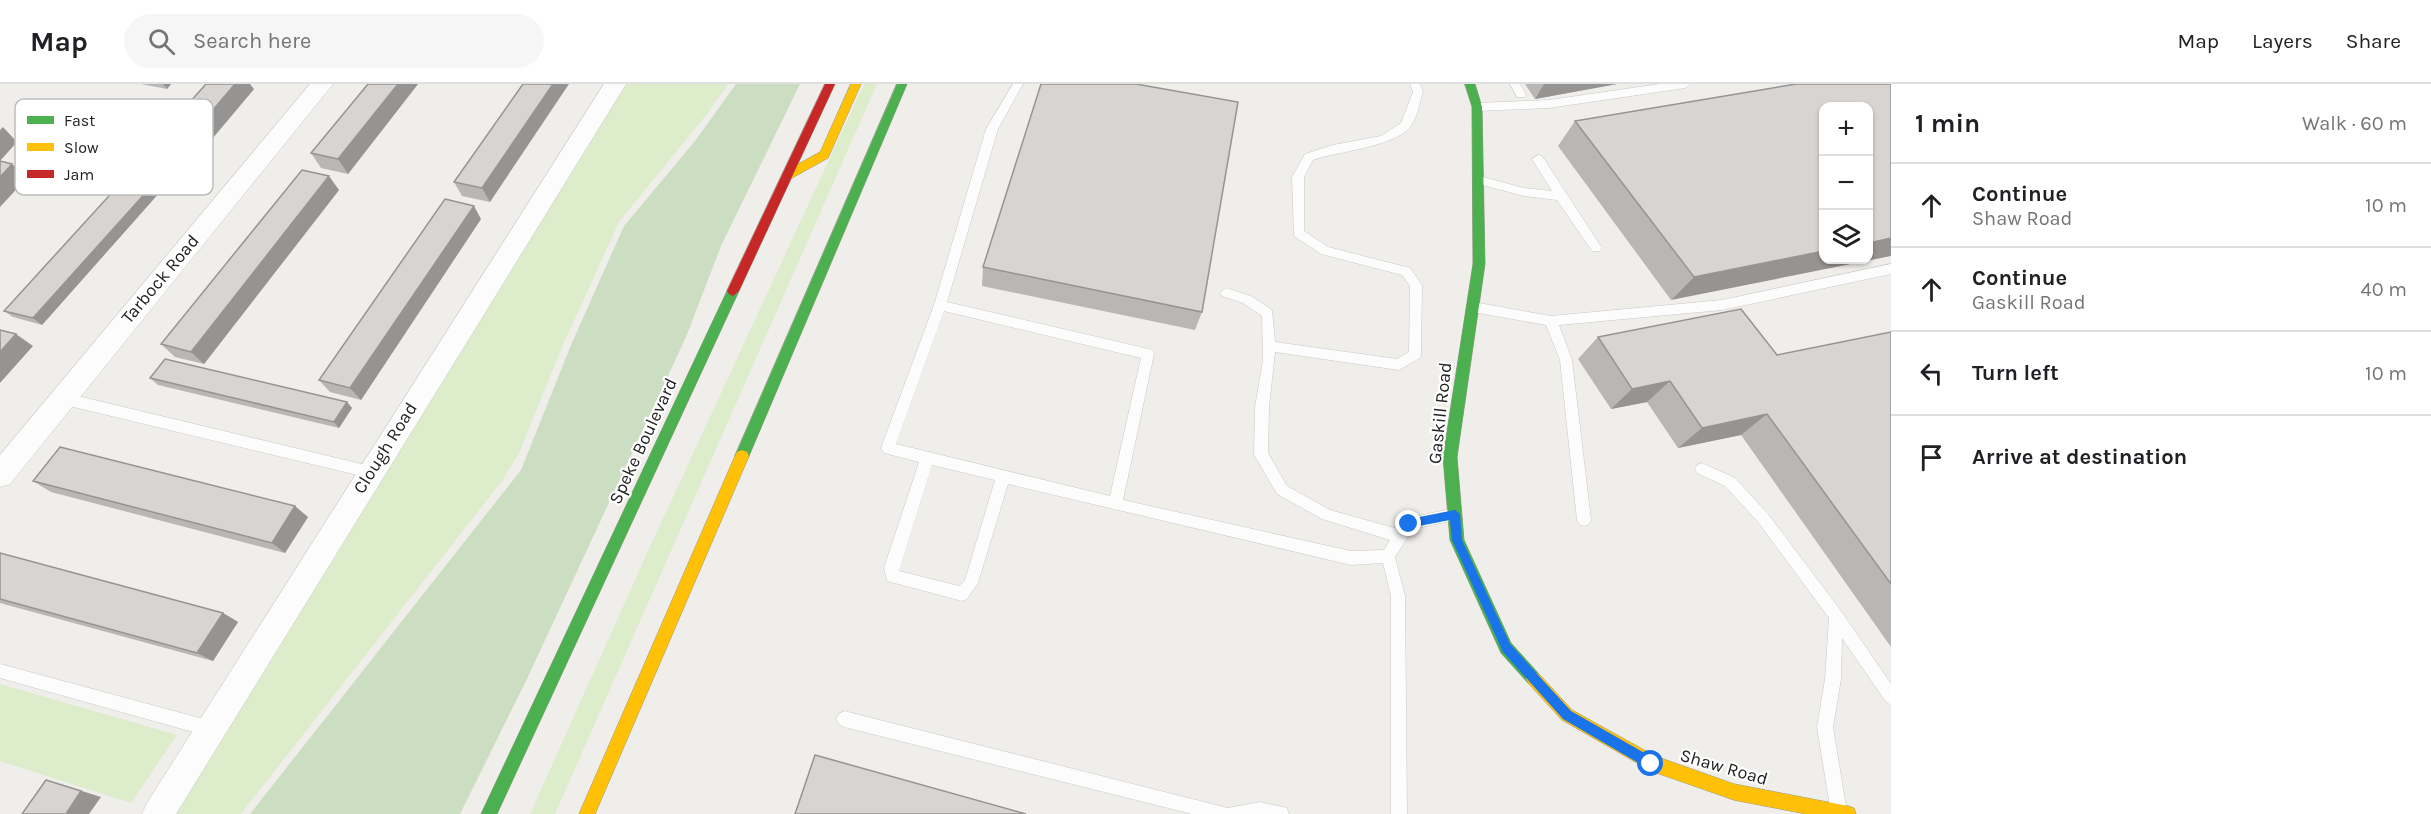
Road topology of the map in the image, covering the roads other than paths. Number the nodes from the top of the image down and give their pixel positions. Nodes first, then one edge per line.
1 (322, 84) edge
2 (615, 84) edge
3 (830, 84) edge
4 (856, 84) edge
5 (902, 84) edge
6 (1018, 84) edge
7 (1415, 84) edge
8 (1470, 84) edge
9 (1685, 84) edge
10 (1477, 107) junction
11 (1538, 159) dead end
12 (788, 175) junction
13 (1479, 180) junction
14 (1561, 196) junction
15 (1596, 248) dead end
16 (1891, 269) edge
17 (1226, 293) dead end
18 (940, 305) junction
19 (1473, 307) junction
20 (1551, 321) junction
21 (1269, 346) junction
22 (61, 398) junction
23 (927, 458) junction
24 (1702, 469) dead end
25 (369, 472) junction
26 (0, 475) edge
27 (1003, 477) junction
28 (1115, 504) junction
29 (1455, 514) junction
30 (1584, 519) dead end
31 (1402, 537) junction
32 (1388, 556) junction
33 (1836, 616) junction
34 (0, 671) edge
35 (1891, 697) edge
36 (1567, 715) joint
37 (844, 718) dead end
38 (211, 729) junction
39 (1844, 813) edge
40 (158, 814) edge
41 (489, 814) edge
42 (587, 814) edge
43 (1224, 814) edge
44 (1233, 814) edge
45 (1281, 814) edge
46 (1399, 814) edge

1 - 22 street, Tarbock Road
2 - 25 street, Clough Road
3 - 12 main road, Speke Boulevard
4 - 12 main road
5 - 42 main road
6 - 18 lane
7 - 21 lane
8 - 10 main road, Gaskill Road
9 - 10 lane
10 - 13 main road, Gaskill Road
11 - 14 lane
12 - 41 main road, Speke Boulevard
13 - 14 lane
13 - 19 main road, Gaskill Road
14 - 15 lane
16 - 20 lane
17 - 21 lane
18 - 23 lane
18 - 28 lane
19 - 20 lane
19 - 29 main road, Gaskill Road
20 - 30 lane
21 - 31 lane
22 - 25 lane
22 - 26 street, Tarbock Road
23 - 27 lane
23 - 27 lane
24 - 33 lane
25 - 38 street, Clough Road
27 - 28 lane
28 - 32 lane
29 - 31 lane
29 - 36 main road, Gaskill Road
31 - 32 lane
32 - 46 lane
33 - 35 lane
33 - 39 lane
34 - 38 lane
36 - 39 main road, Shaw Road
37 - 43 lane
38 - 40 street, Clough Road
44 - 45 lane

